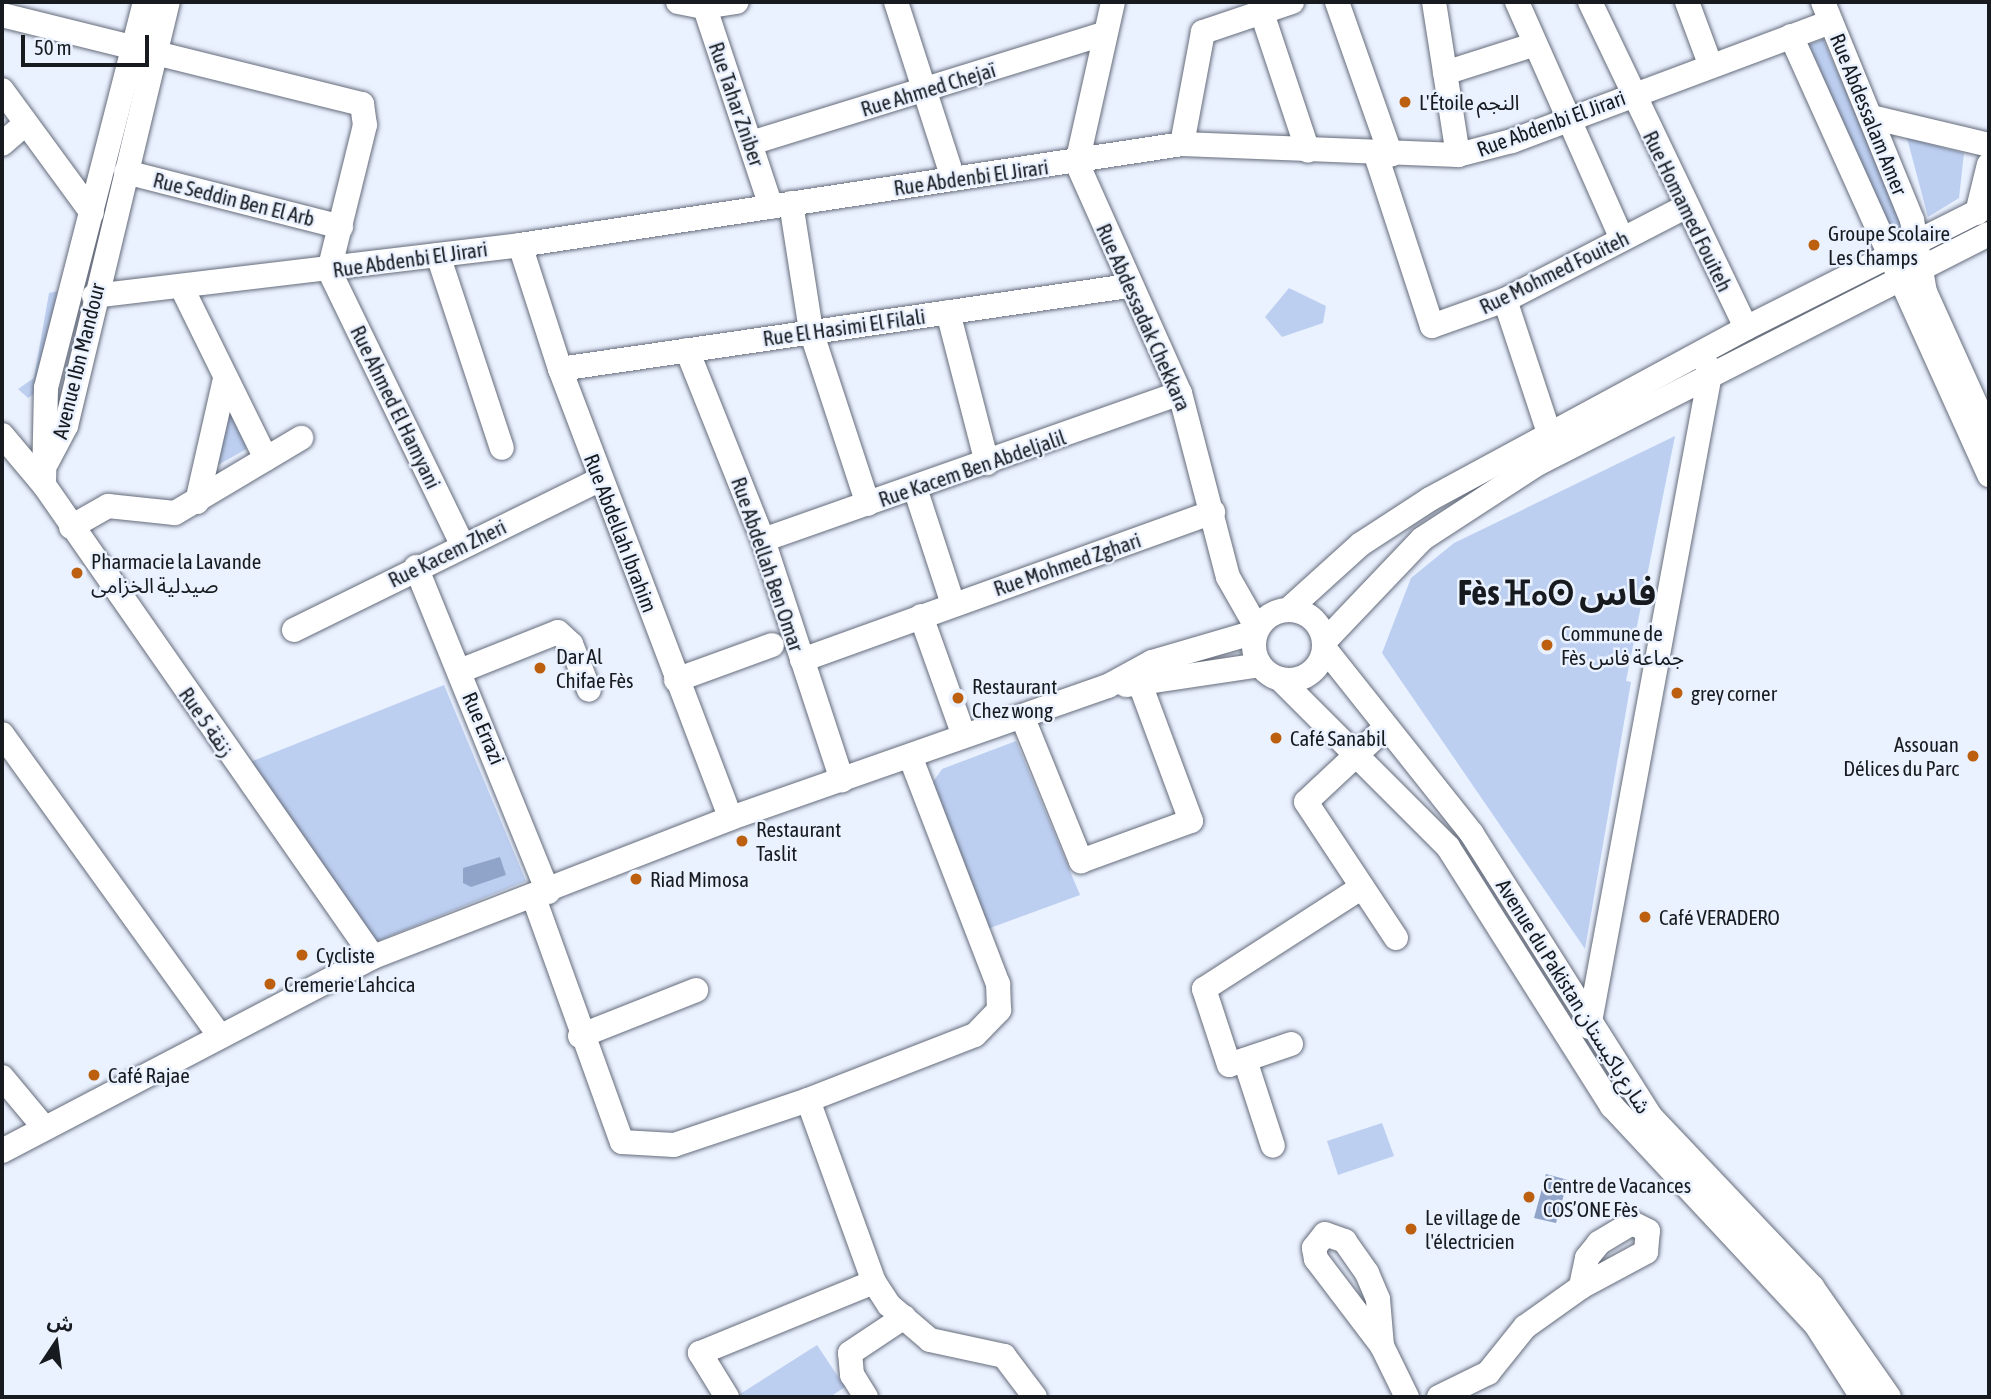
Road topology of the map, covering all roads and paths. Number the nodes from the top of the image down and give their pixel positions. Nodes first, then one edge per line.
1 (145, 2) edge
2 (168, 2) edge
3 (678, 2) edge
4 (737, 2) edge
5 (896, 2) edge
6 (1113, 2) edge
7 (1292, 2) edge
8 (1336, 2) edge
9 (1434, 2) edge
10 (1590, 2) edge
11 (1687, 2) edge
12 (1523, 3) edge
13 (704, 5) edge
14 (1827, 12) edge
15 (1262, 13) junction
16 (2, 15) edge
17 (1104, 34) junction
18 (1791, 36) junction
19 (1533, 45) junction
20 (145, 49) junction
21 (1710, 64) junction
22 (1445, 73) junction
23 (2, 90) edge
24 (924, 91) junction
25 (1630, 94) junction
26 (1871, 117) junction
27 (1564, 121) junction
28 (24, 125) junction
29 (751, 143) junction
30 (2, 144) edge
31 (1182, 144) junction
32 (1989, 145) edge
33 (1308, 151) junction
34 (1384, 155) junction
35 (1458, 155) junction
36 (1077, 163) junction
37 (1989, 164) edge
38 (126, 172) junction
39 (953, 179) junction
40 (781, 205) junction
41 (1685, 207) junction
42 (92, 213) junction
43 (1985, 217) edge
44 (341, 226) junction
45 (1622, 239) junction
46 (1917, 243) junction
47 (520, 244) junction
48 (438, 255) junction
49 (1904, 268) junction
50 (329, 270) junction
51 (1128, 286) junction
52 (183, 290) junction
53 (94, 296) junction
54 (1505, 300) junction
55 (948, 312) junction
56 (1746, 328) junction
57 (811, 331) junction
58 (687, 350) junction
59 (1706, 363) junction
60 (560, 369) junction
61 (225, 379) junction
62 (1180, 393) junction
63 (1549, 433) junction
64 (1989, 434) edge
65 (2, 435) edge
66 (301, 438) dead end
67 (502, 448) dead end
68 (266, 459) junction
69 (988, 463) junction
70 (46, 474) junction
71 (1989, 475) edge
72 (601, 479) junction
73 (915, 488) junction
74 (197, 502) junction
75 (868, 504) junction
76 (1213, 512) junction
77 (71, 527) junction
78 (762, 540) junction
79 (462, 544) junction
80 (416, 567) junction
81 (953, 604) junction
82 (1289, 609) junction
83 (921, 615) junction
84 (293, 630) dead end
85 (1256, 630) junction
86 (772, 645) dead end
87 (1324, 646) junction
88 (802, 660) junction
89 (460, 671) junction
90 (1270, 672) junction
91 (676, 680) junction
92 (1140, 684) junction
93 (1108, 686) junction
94 (589, 690) dead end
95 (1021, 716) junction
96 (1385, 728) junction
97 (2, 734) edge
98 (964, 736) junction
99 (1356, 755) junction
100 (910, 756) junction
101 (842, 780) junction
102 (731, 818) junction
103 (1362, 887) junction
104 (541, 895) junction
105 (1396, 938) dead end
106 (373, 957) junction
107 (696, 990) dead end
108 (1590, 1027) junction
109 (218, 1033) junction
110 (580, 1036) junction
111 (1291, 1044) dead end
112 (1245, 1060) junction
113 (2, 1077) edge
114 (2, 1100) edge
115 (808, 1100) junction
116 (37, 1129) junction
117 (1273, 1146) dead end
118 (2, 1151) edge
119 (874, 1282) junction
120 (1581, 1287) dead end
121 (904, 1317) junction
122 (1382, 1346) dead end
123 (727, 1397) edge
124 (866, 1397) edge
125 (1035, 1397) edge
126 (1407, 1397) edge
127 (1439, 1397) edge
128 (1862, 1397) edge
129 (1889, 1397) edge

1 - 20 street, Avenue Ibn Mandour
2 - 20 street, Avenue Ibn Mandour
3 - 13 street
4 - 13 street
5 - 24 street
6 - 17 street
7 - 15 street
8 - 34 street
9 - 22 street
10 - 25 street, Rue Homamed Fouiteh
11 - 21 street
12 - 19 street
13 - 29 street, Rue Tahar Zniber
14 - 18 street, Rue Abdenbi El Jirari
14 - 26 street, Rue Abdessalam Amer
15 - 31 street
15 - 33 street
16 - 20 street
17 - 24 street, Rue Ahmed Chejaï
17 - 36 street
18 - 21 street, Rue Abdenbi El Jirari
18 - 49 street
19 - 22 street
19 - 27 street
20 - 38 street, Avenue Ibn Mandour
20 - 42 street, Avenue Ibn Mandour
20 - 44 street
21 - 25 street, Rue Abdenbi El Jirari
22 - 35 street
23 - 28 street
24 - 29 street, Rue Ahmed Chejaï
24 - 39 street
25 - 27 street, Rue Abdenbi El Jirari
25 - 41 street, Rue Homamed Fouiteh
26 - 32 street
26 - 46 street, Rue Abdessalam Amer
27 - 35 street, Rue Abdenbi El Jirari
27 - 45 street
28 - 30 street
28 - 42 street
29 - 40 street, Rue Tahar Zniber
31 - 33 street, Rue Abdenbi El Jirari
31 - 36 street, Rue Abdenbi El Jirari
33 - 34 street, Rue Abdenbi El Jirari
34 - 35 street, Rue Abdenbi El Jirari
34 - 54 street, Rue Mohmed Fouiteh
36 - 39 street, Rue Abdenbi El Jirari
36 - 51 street, Rue Abdessadak Chekkara
37 - 43 street
38 - 44 street, Rue Seddin Ben El Arb
38 - 53 street, Avenue Ibn Mandour
39 - 40 street, Rue Abdenbi El Jirari
40 - 47 street, Rue Abdenbi El Jirari
40 - 57 street, Rue Tahar Zniber
41 - 45 street, Rue Mohmed Fouiteh
41 - 56 street, Rue Homamed Fouiteh
42 - 70 street, Avenue Ibn Mandour
43 - 46 street
43 - 49 street
44 - 50 street
45 - 54 street, Rue Mohmed Fouiteh
46 - 49 street, Rue Abdessalam Amer
47 - 48 street, Rue Abdenbi El Jirari
47 - 60 street, Rue Abdellah Ibrahim
48 - 50 street, Rue Abdenbi El Jirari
48 - 67 street
49 - 56 street
49 - 59 street
49 - 64 street
49 - 71 street
50 - 52 street, Rue Abdenbi El Jirari
50 - 79 street, Rue Ahmed El Hamyani
51 - 55 street, Rue El Hasimi El Filali
51 - 62 street, Rue Abdessadak Chekkara
52 - 53 street, Rue Abdenbi El Jirari
52 - 61 street
53 - 70 street, Avenue Ibn Mandour
54 - 63 street
55 - 57 street, Rue El Hasimi El Filali
55 - 69 street
56 - 59 street
57 - 58 street, Rue El Hasimi El Filali
57 - 75 street, Rue Tahar Zniber
58 - 60 street, Rue El Hasimi El Filali
58 - 78 street, Rue Abdellah Ben Omar
59 - 63 street
59 - 87 street
59 - 108 street
60 - 72 street, Rue Abdellah Ibrahim
61 - 68 street
61 - 74 street
62 - 69 street, Rue Kacem Ben Abdeljalil
62 - 76 street, Rue Abdessadak Chekkara
63 - 82 street
65 - 70 street, Rue 5 زنقة
66 - 68 street
68 - 74 street
69 - 73 street, Rue Kacem Ben Abdeljalil
70 - 77 street, Rue 5 زنقة
72 - 79 street, Rue Kacem Zheri
72 - 91 street, Rue Abdellah Ibrahim
73 - 75 street, Rue Kacem Ben Abdeljalil
73 - 81 street
74 - 77 street
75 - 78 street, Rue Kacem Ben Abdeljalil
76 - 81 street, Rue Mohmed Zghari
76 - 85 street, Rue Abdessadak Chekkara
77 - 106 street, Rue 5 زنقة
78 - 88 street, Rue Abdellah Ben Omar
79 - 80 street, Rue Kacem Zheri
80 - 84 street, Rue Kacem Zheri
80 - 89 street, Rue Errazi
81 - 83 street, Rue Mohmed Zghari
82 - 85 street
82 - 87 street
83 - 88 street, Rue Mohmed Zghari
83 - 98 street
85 - 90 street
85 - 93 street
86 - 91 street
87 - 90 street
87 - 96 street, Avenue du Pakistan شارع باكيستان
88 - 101 street, Rue Abdellah Ben Omar
89 - 94 street
89 - 104 street, Rue Errazi
90 - 92 street
90 - 99 street, Avenue du Pakistan شارع باكيستان
91 - 102 street, Rue Abdellah Ibrahim
92 - 93 street
92 - 95 street
93 - 95 street
95 - 98 street
96 - 99 street
96 - 108 street, Avenue du Pakistan شارع باكيستان
97 - 109 street
98 - 100 street
99 - 103 street
99 - 128 street, Avenue du Pakistan شارع باكيستان
100 - 101 street
100 - 115 street, Rue Errazi
101 - 102 street
102 - 104 street
103 - 105 street
103 - 112 street
104 - 106 street
104 - 110 street, Rue Errazi
106 - 109 street
107 - 110 street
108 - 129 street, Avenue du Pakistan شارع باكيستان
109 - 116 street
110 - 115 street, Rue Errazi
111 - 112 street
112 - 117 street
113 - 116 street
114 - 116 street
115 - 119 street
116 - 118 street
119 - 121 street
119 - 123 street
120 - 127 street
121 - 124 street
121 - 125 street
122 - 126 street

